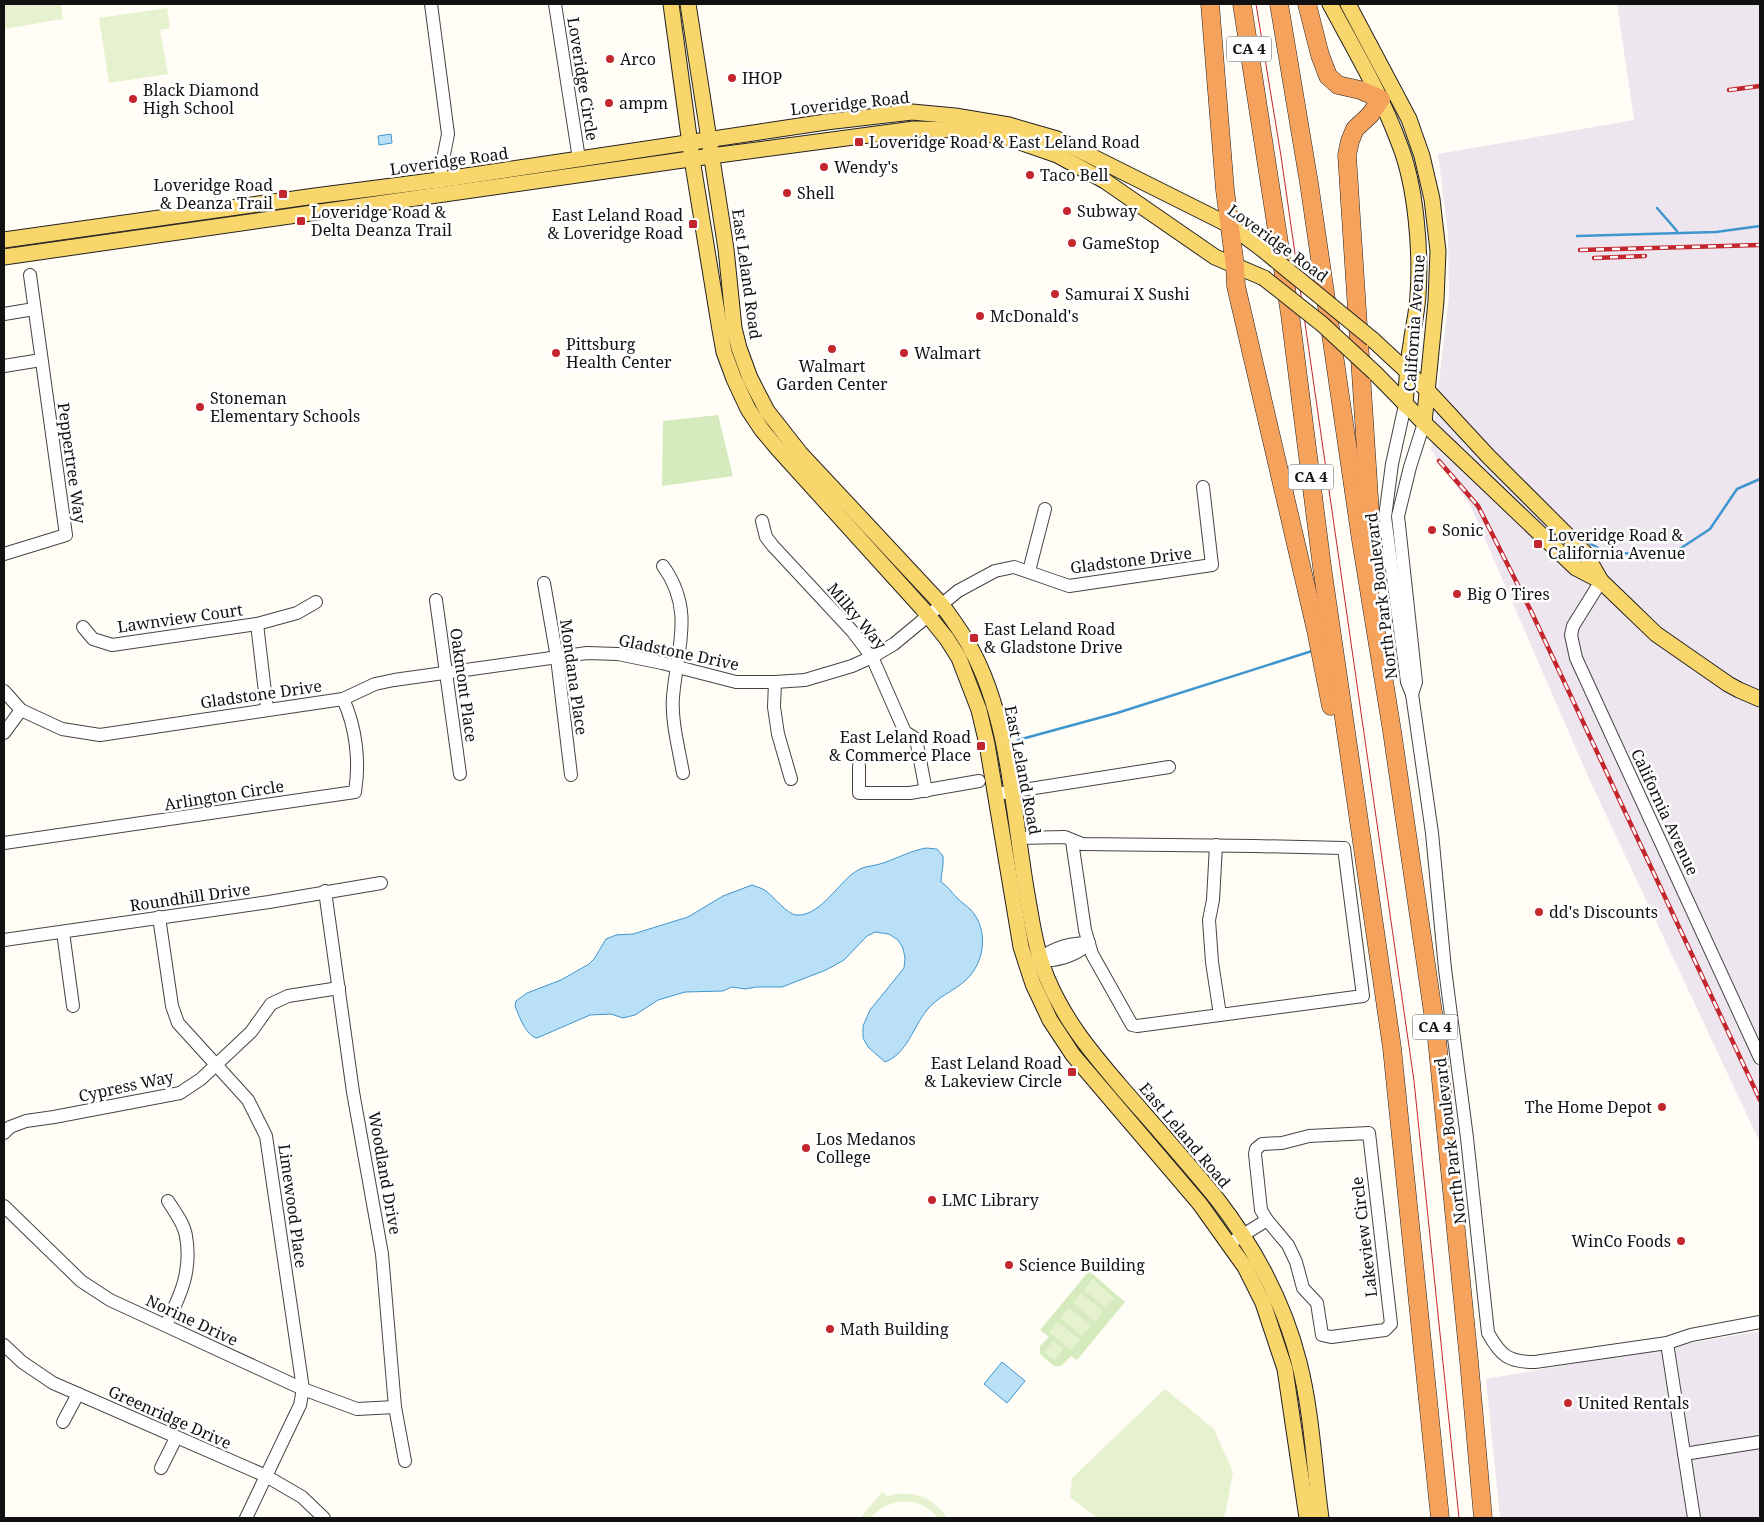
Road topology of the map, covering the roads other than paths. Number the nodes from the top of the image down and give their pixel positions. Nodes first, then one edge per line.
1 (431, 4) edge
2 (555, 4) edge
3 (671, 4) edge
4 (688, 4) edge
5 (1210, 4) edge
6 (1242, 4) edge
7 (1279, 4) edge
8 (1307, 4) edge
9 (1330, 4) edge
10 (1348, 4) edge
11 (1381, 99) junction
12 (709, 139) junction
13 (690, 142) junction
14 (711, 156) junction
15 (579, 159) junction
16 (692, 159) junction
17 (439, 180) junction
18 (332, 194) junction
19 (328, 210) junction
20 (1231, 226) junction
21 (4, 240) edge
22 (4, 257) edge
23 (1235, 266) junction
24 (30, 275) dead end
25 (34, 309) junction
26 (4, 314) edge
27 (41, 360) junction
28 (4, 366) edge
29 (1408, 372) junction
30 (1427, 390) junction
31 (1405, 405) junction
32 (1424, 423) junction
33 (1203, 487) dead end
34 (1044, 510) dead end
35 (762, 521) dead end
36 (1361, 540) junction
37 (4, 554) edge
38 (663, 566) dead end
39 (1029, 571) junction
40 (1601, 581) junction
41 (544, 583) dead end
42 (436, 600) dead end
43 (316, 602) dead end
44 (942, 605) junction
45 (929, 616) junction
46 (257, 624) junction
47 (83, 627) dead end
48 (872, 657) junction
49 (557, 658) junction
50 (677, 668) junction
51 (446, 672) junction
52 (775, 682) junction
53 (4, 691) edge
54 (1412, 694) junction
55 (343, 699) junction
56 (1760, 699) edge
57 (267, 709) junction
58 (21, 710) junction
59 (4, 733) edge
60 (859, 766) dead end
61 (1170, 767) dead end
62 (683, 773) dead end
63 (460, 774) dead end
64 (571, 775) dead end
65 (791, 779) dead end
66 (979, 781) dead end
67 (926, 791) junction
68 (1011, 792) junction
69 (995, 794) junction
70 (1018, 838) junction
71 (1072, 841) junction
72 (4, 844) edge
73 (1216, 845) junction
74 (1365, 860) junction
75 (381, 883) dead end
76 (325, 891) junction
77 (159, 917) junction
78 (63, 932) junction
79 (4, 940) edge
80 (1089, 944) junction
81 (1034, 962) junction
82 (339, 988) junction
83 (72, 1006) dead end
84 (1220, 1015) junction
85 (1760, 1058) edge
86 (216, 1064) junction
87 (4, 1134) edge
88 (168, 1201) dead end
89 (4, 1206) edge
90 (1266, 1220) junction
91 (1243, 1235) junction
92 (1229, 1243) junction
93 (1760, 1322) edge
94 (166, 1325) junction
95 (1667, 1343) junction
96 (4, 1345) edge
97 (303, 1389) junction
98 (78, 1394) junction
99 (395, 1407) junction
100 (63, 1422) dead end
101 (176, 1438) junction
102 (1760, 1442) edge
103 (1684, 1454) junction
104 (405, 1461) dead end
105 (161, 1468) dead end
106 (266, 1476) junction
107 (246, 1518) edge
108 (324, 1518) edge
109 (1307, 1518) edge
110 (1321, 1518) edge
111 (1440, 1518) edge
112 (1483, 1518) edge
113 (1694, 1518) edge

1 - 17 street
2 - 15 street, Loveridge Circle
3 - 13 main road, East Leland Road
4 - 12 main road, East Leland Road
5 - 20 highway
6 - 74 highway, CA 4
7 - 36 highway, CA 4
8 - 11 highway
9 - 11 main road, California Avenue
10 - 30 main road, California Avenue
11 - 29 main road, California Avenue
11 - 36 highway
12 - 13 main road, Loveridge Road
12 - 14 main road, East Leland Road
12 - 20 main road, Loveridge Road
13 - 15 main road, Loveridge Road
13 - 16 main road, East Leland Road
14 - 16 main road, Loveridge Road
14 - 23 main road, Loveridge Road
14 - 44 main road, East Leland Road
15 - 17 main road, Loveridge Road
16 - 19 main road, Loveridge Road
16 - 45 main road, East Leland Road
17 - 18 main road, Loveridge Road
18 - 19 main road
18 - 21 main road, Loveridge Road
19 - 22 main road, Loveridge Road
20 - 23 highway
20 - 29 main road, Loveridge Road, bridge
23 - 31 main road, Loveridge Road, bridge
23 - 74 highway
24 - 25 street, Peppertree Way
25 - 26 street
25 - 27 street, Peppertree Way
27 - 28 street
27 - 37 street, Peppertree Way
29 - 30 main road, Loveridge Road
29 - 31 main road, California Avenue
30 - 32 main road, California Avenue
30 - 40 main road, Loveridge Road
31 - 32 main road, Loveridge Road
31 - 54 street, North Park Boulevard
32 - 40 main road, Loveridge Road
32 - 54 street, North Park Boulevard
33 - 39 street, Gladstone Drive
34 - 39 street
35 - 48 street, Milky Way
36 - 112 highway, CA 4
38 - 50 street
39 - 44 street, Gladstone Drive
40 - 56 main road, Loveridge Road
40 - 85 street, California Avenue
41 - 49 street, Mondana Place
42 - 51 street, Oakmont Place
43 - 46 street, Lawnview Court
44 - 45 street, Gladstone Drive
44 - 68 main road, East Leland Road
45 - 48 street, Gladstone Drive
45 - 69 main road, East Leland Road
46 - 47 street, Lawnview Court
46 - 57 street
48 - 52 street, Gladstone Drive
48 - 67 street, Milky Way
49 - 50 street, Gladstone Drive
49 - 51 street, Gladstone Drive
49 - 64 street, Mondana Place
50 - 52 street, Gladstone Drive
50 - 62 street
51 - 55 street, Gladstone Drive
51 - 63 street, Oakmont Place
52 - 65 street
53 - 58 street, Gladstone Drive
54 - 95 street, North Park Boulevard
55 - 57 street, Gladstone Drive
55 - 72 street, Arlington Circle
57 - 58 street, Gladstone Drive
58 - 59 street
60 - 67 street
61 - 68 street
66 - 67 street
68 - 69 street
68 - 70 main road, East Leland Road
69 - 81 main road, East Leland Road
70 - 71 street
70 - 81 main road, East Leland Road
71 - 73 street
71 - 80 street
73 - 84 street
73 - 84 street
74 - 111 highway, CA 4
75 - 76 street, Roundhill Drive
76 - 77 street, Roundhill Drive
76 - 82 street, Woodland Drive
77 - 78 street, Roundhill Drive
77 - 86 street, Limewood Place
78 - 79 street, Roundhill Drive
78 - 83 street
80 - 81 street
80 - 84 street
81 - 91 main road, East Leland Road
81 - 92 main road, East Leland Road
82 - 86 street, Cypress Way
82 - 99 street, Woodland Drive
86 - 87 street, Cypress Way
86 - 97 street, Limewood Place
88 - 94 street
89 - 94 street, Norine Drive
90 - 90 street, Lakeview Circle
90 - 91 street
91 - 92 street
91 - 110 main road, East Leland Road
92 - 109 main road, East Leland Road
93 - 95 street, North Park Boulevard
94 - 97 street, Norine Drive
95 - 103 street
96 - 98 street, Greenridge Drive
97 - 99 street, Norine Drive
97 - 106 street, Limewood Place
98 - 100 street
98 - 101 street, Greenridge Drive
99 - 104 street, Woodland Drive
101 - 105 street
101 - 106 street, Greenridge Drive
102 - 103 street
103 - 113 street
106 - 107 street, Limewood Place
106 - 108 street, Greenridge Drive

